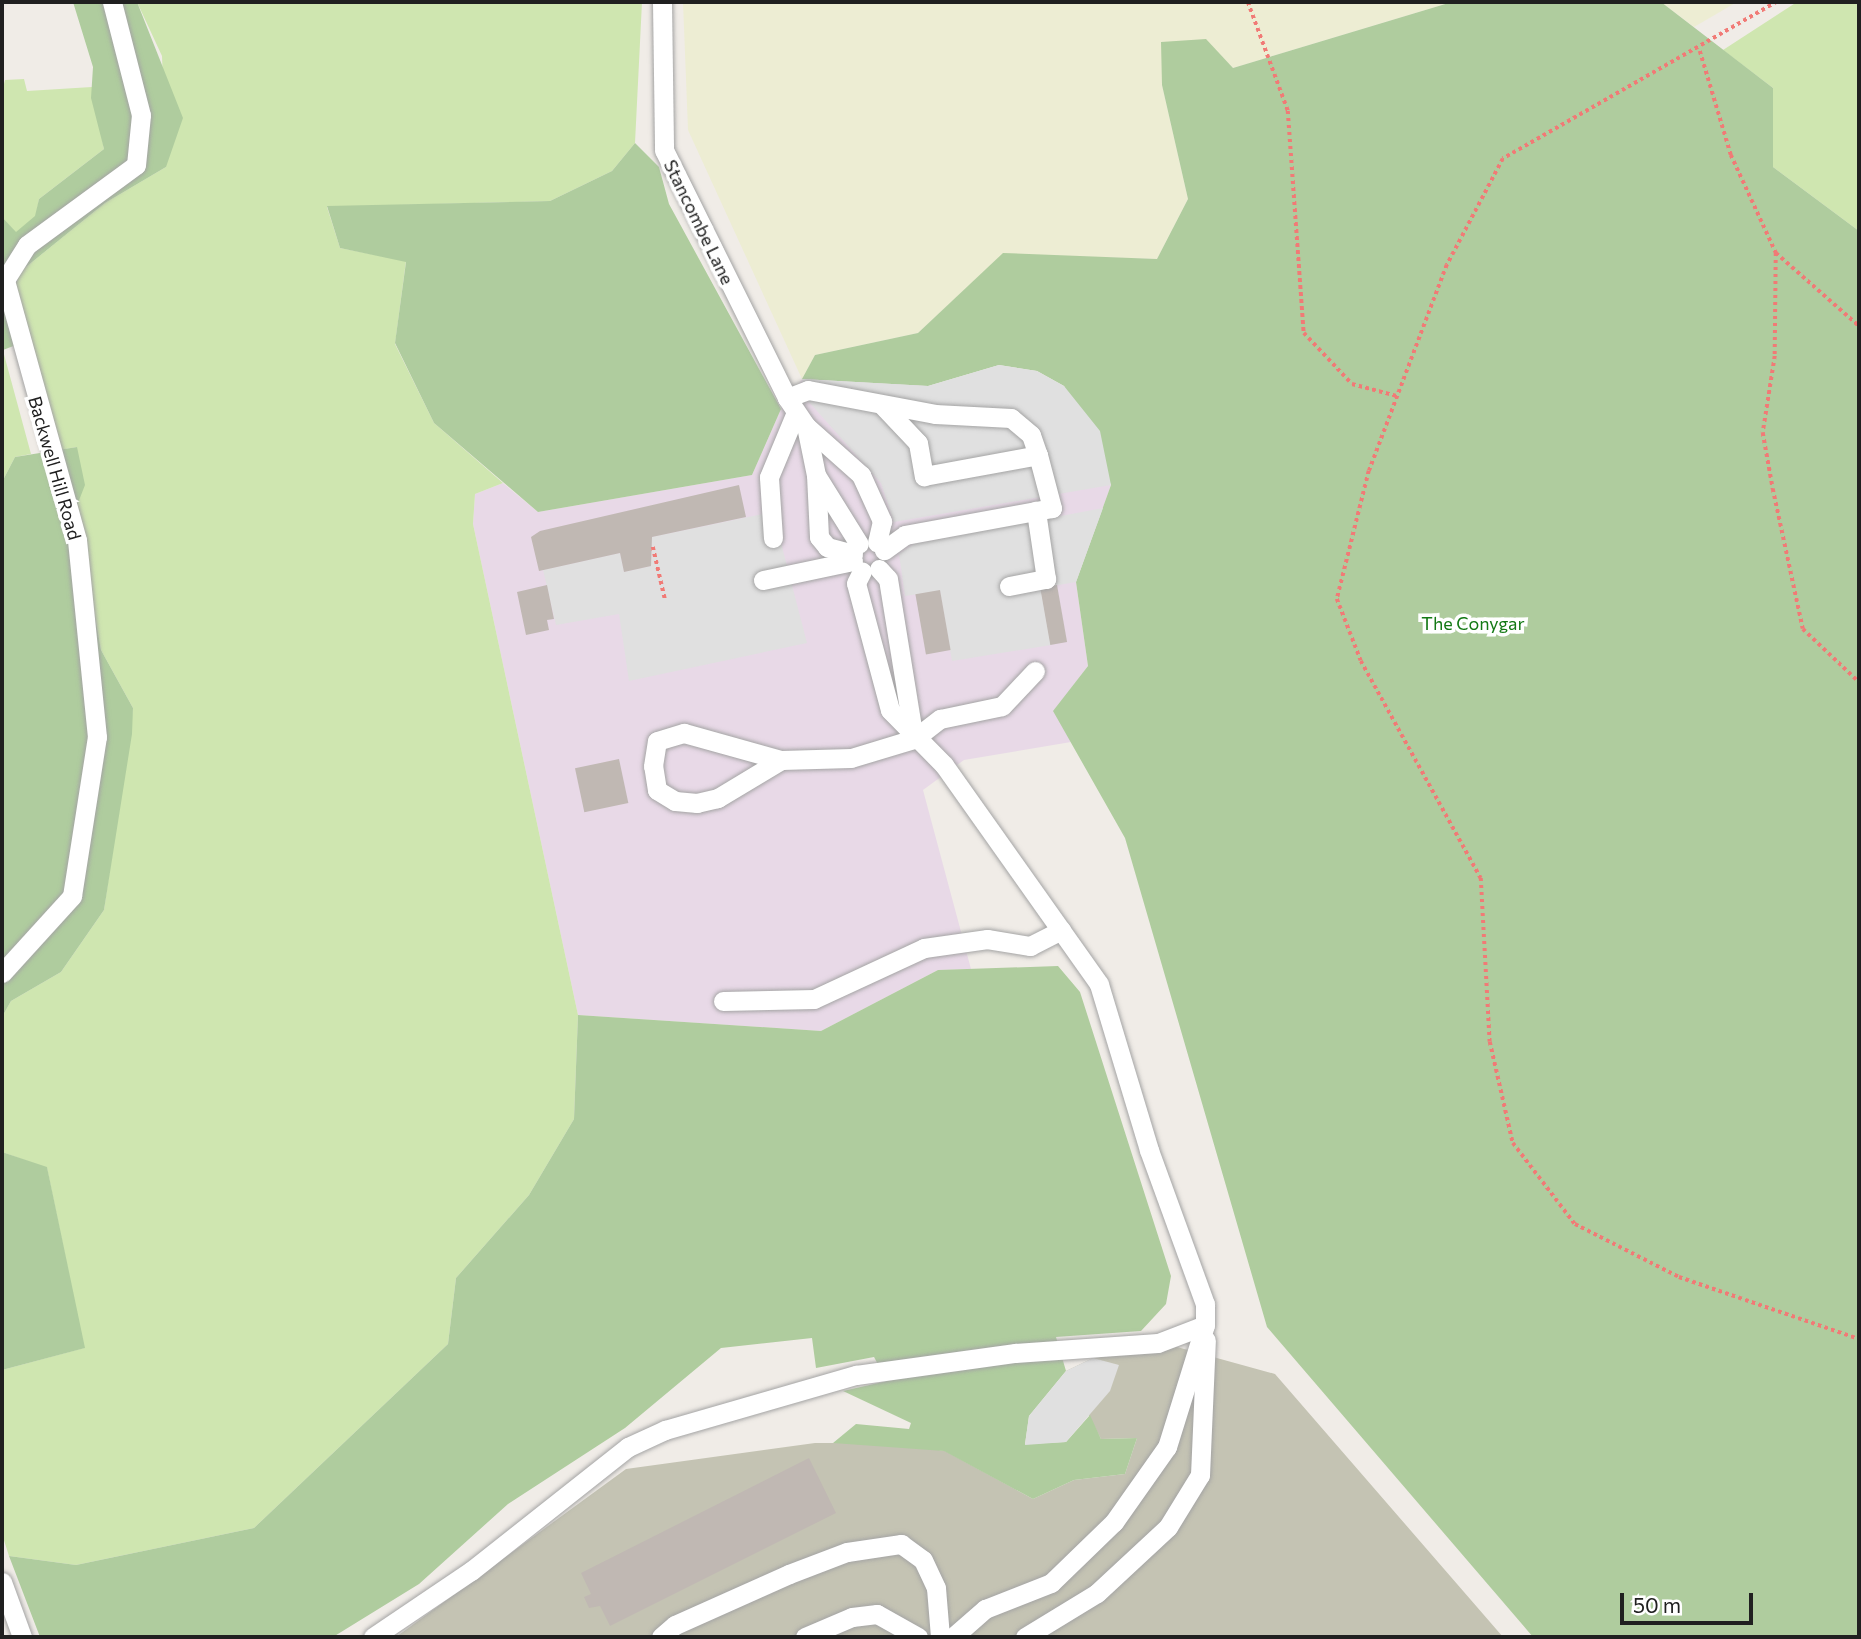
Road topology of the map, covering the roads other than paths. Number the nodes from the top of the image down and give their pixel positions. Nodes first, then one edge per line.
1 (112, 2) edge
2 (662, 2) edge
3 (883, 407) junction
4 (796, 412) junction
5 (1038, 455) junction
6 (816, 475) junction
7 (1036, 511) junction
8 (773, 538) dead end
9 (867, 556) junction
10 (763, 580) dead end
11 (1009, 586) dead end
12 (1035, 671) dead end
13 (914, 739) junction
14 (781, 760) junction
15 (1061, 930) junction
16 (2, 973) edge
17 (723, 1001) dead end
18 (1206, 1325) junction
19 (2, 1582) edge
20 (22, 1637) edge
21 (373, 1637) edge
22 (661, 1637) edge
23 (805, 1637) edge
24 (918, 1637) edge
25 (940, 1637) edge
26 (953, 1637) edge
27 (1025, 1637) edge

1 - 16 street, Backwell Hill Road
2 - 4 street, Stancombe Lane
3 - 4 street
3 - 5 street
3 - 5 street
4 - 6 street
4 - 8 street
4 - 9 street
5 - 7 street
6 - 9 street
6 - 9 street
7 - 9 street
7 - 11 street
9 - 10 street
9 - 13 street
9 - 13 street
12 - 13 street
13 - 14 street
13 - 15 street
14 - 14 street
15 - 17 street
15 - 18 street
18 - 21 street
18 - 26 street
18 - 27 street
19 - 20 street
22 - 25 street
23 - 24 street

